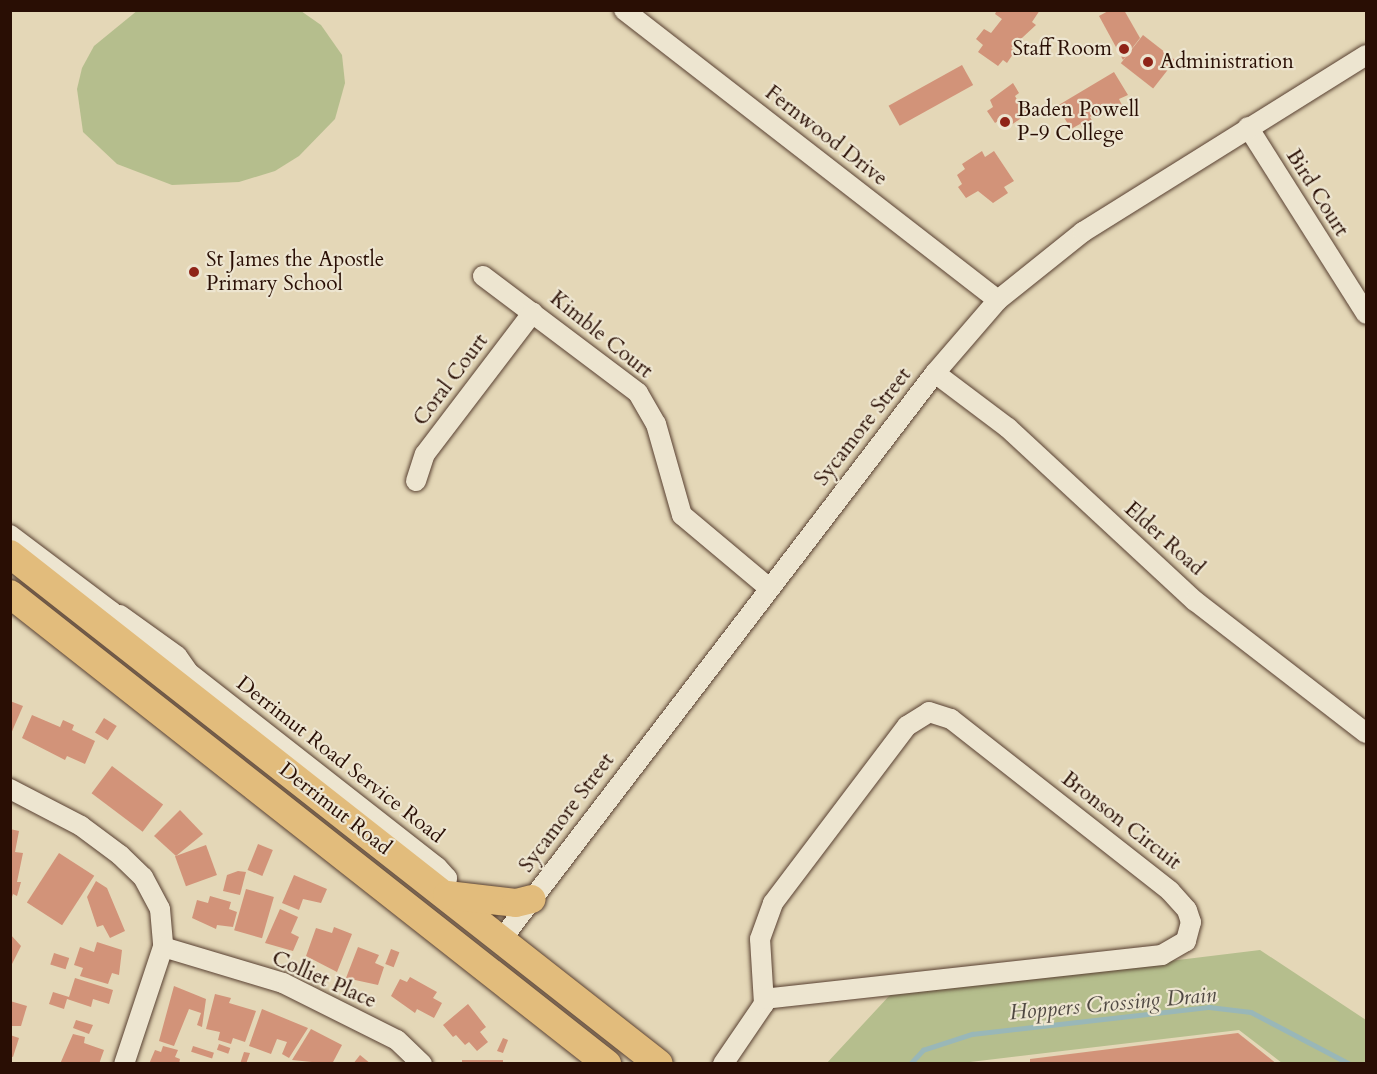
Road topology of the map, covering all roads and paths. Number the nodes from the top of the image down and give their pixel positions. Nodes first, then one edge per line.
1 (624, 10) edge
2 (1366, 55) edge
3 (1248, 127) junction
4 (483, 276) dead end
5 (998, 300) junction
6 (533, 312) junction
7 (1366, 314) edge
8 (935, 373) junction
9 (416, 481) dead end
10 (10, 535) edge
11 (10, 554) edge
12 (769, 588) junction
13 (10, 594) edge
14 (112, 612) junction
15 (146, 661) junction
16 (188, 672) junction
17 (1366, 733) edge
18 (244, 738) junction
19 (10, 789) edge
20 (261, 791) junction
21 (442, 893) junction
22 (532, 898) junction
23 (501, 939) junction
24 (163, 947) junction
25 (482, 964) junction
26 (765, 999) junction
27 (124, 1064) edge
28 (422, 1064) edge
29 (607, 1064) edge
30 (659, 1064) edge
31 (723, 1064) edge

1 - 5 street, Fernwood Drive
2 - 3 street, Sycamore Street
3 - 5 street, Sycamore Street
3 - 7 street, Bird Court
4 - 6 street, Kimble Court
5 - 8 street, Sycamore Street
6 - 9 street, Coral Court
6 - 12 street, Kimble Court
8 - 12 street, Sycamore Street
8 - 17 street, Elder Road
10 - 14 street, Derrimut Road Service Road
11 - 15 highway, Derrimut Road
12 - 22 street, Sycamore Street
13 - 20 highway, Derrimut Road
14 - 15 street, Derrimut Road Service Road
14 - 16 street, Derrimut Road Service Road
15 - 16 street, Derrimut Road Service Road
15 - 18 highway, Derrimut Road
16 - 21 street, Derrimut Road Service Road
18 - 20 highway
18 - 21 highway, Derrimut Road
19 - 24 street
20 - 25 highway, Derrimut Road
21 - 22 highway
21 - 23 highway, Derrimut Road
22 - 23 street, Sycamore Street
23 - 25 highway
23 - 30 highway, Derrimut Road
24 - 27 street
24 - 28 street, Colliet Place
25 - 29 highway, Derrimut Road
26 - 26 street, Bronson Circuit
26 - 31 street

